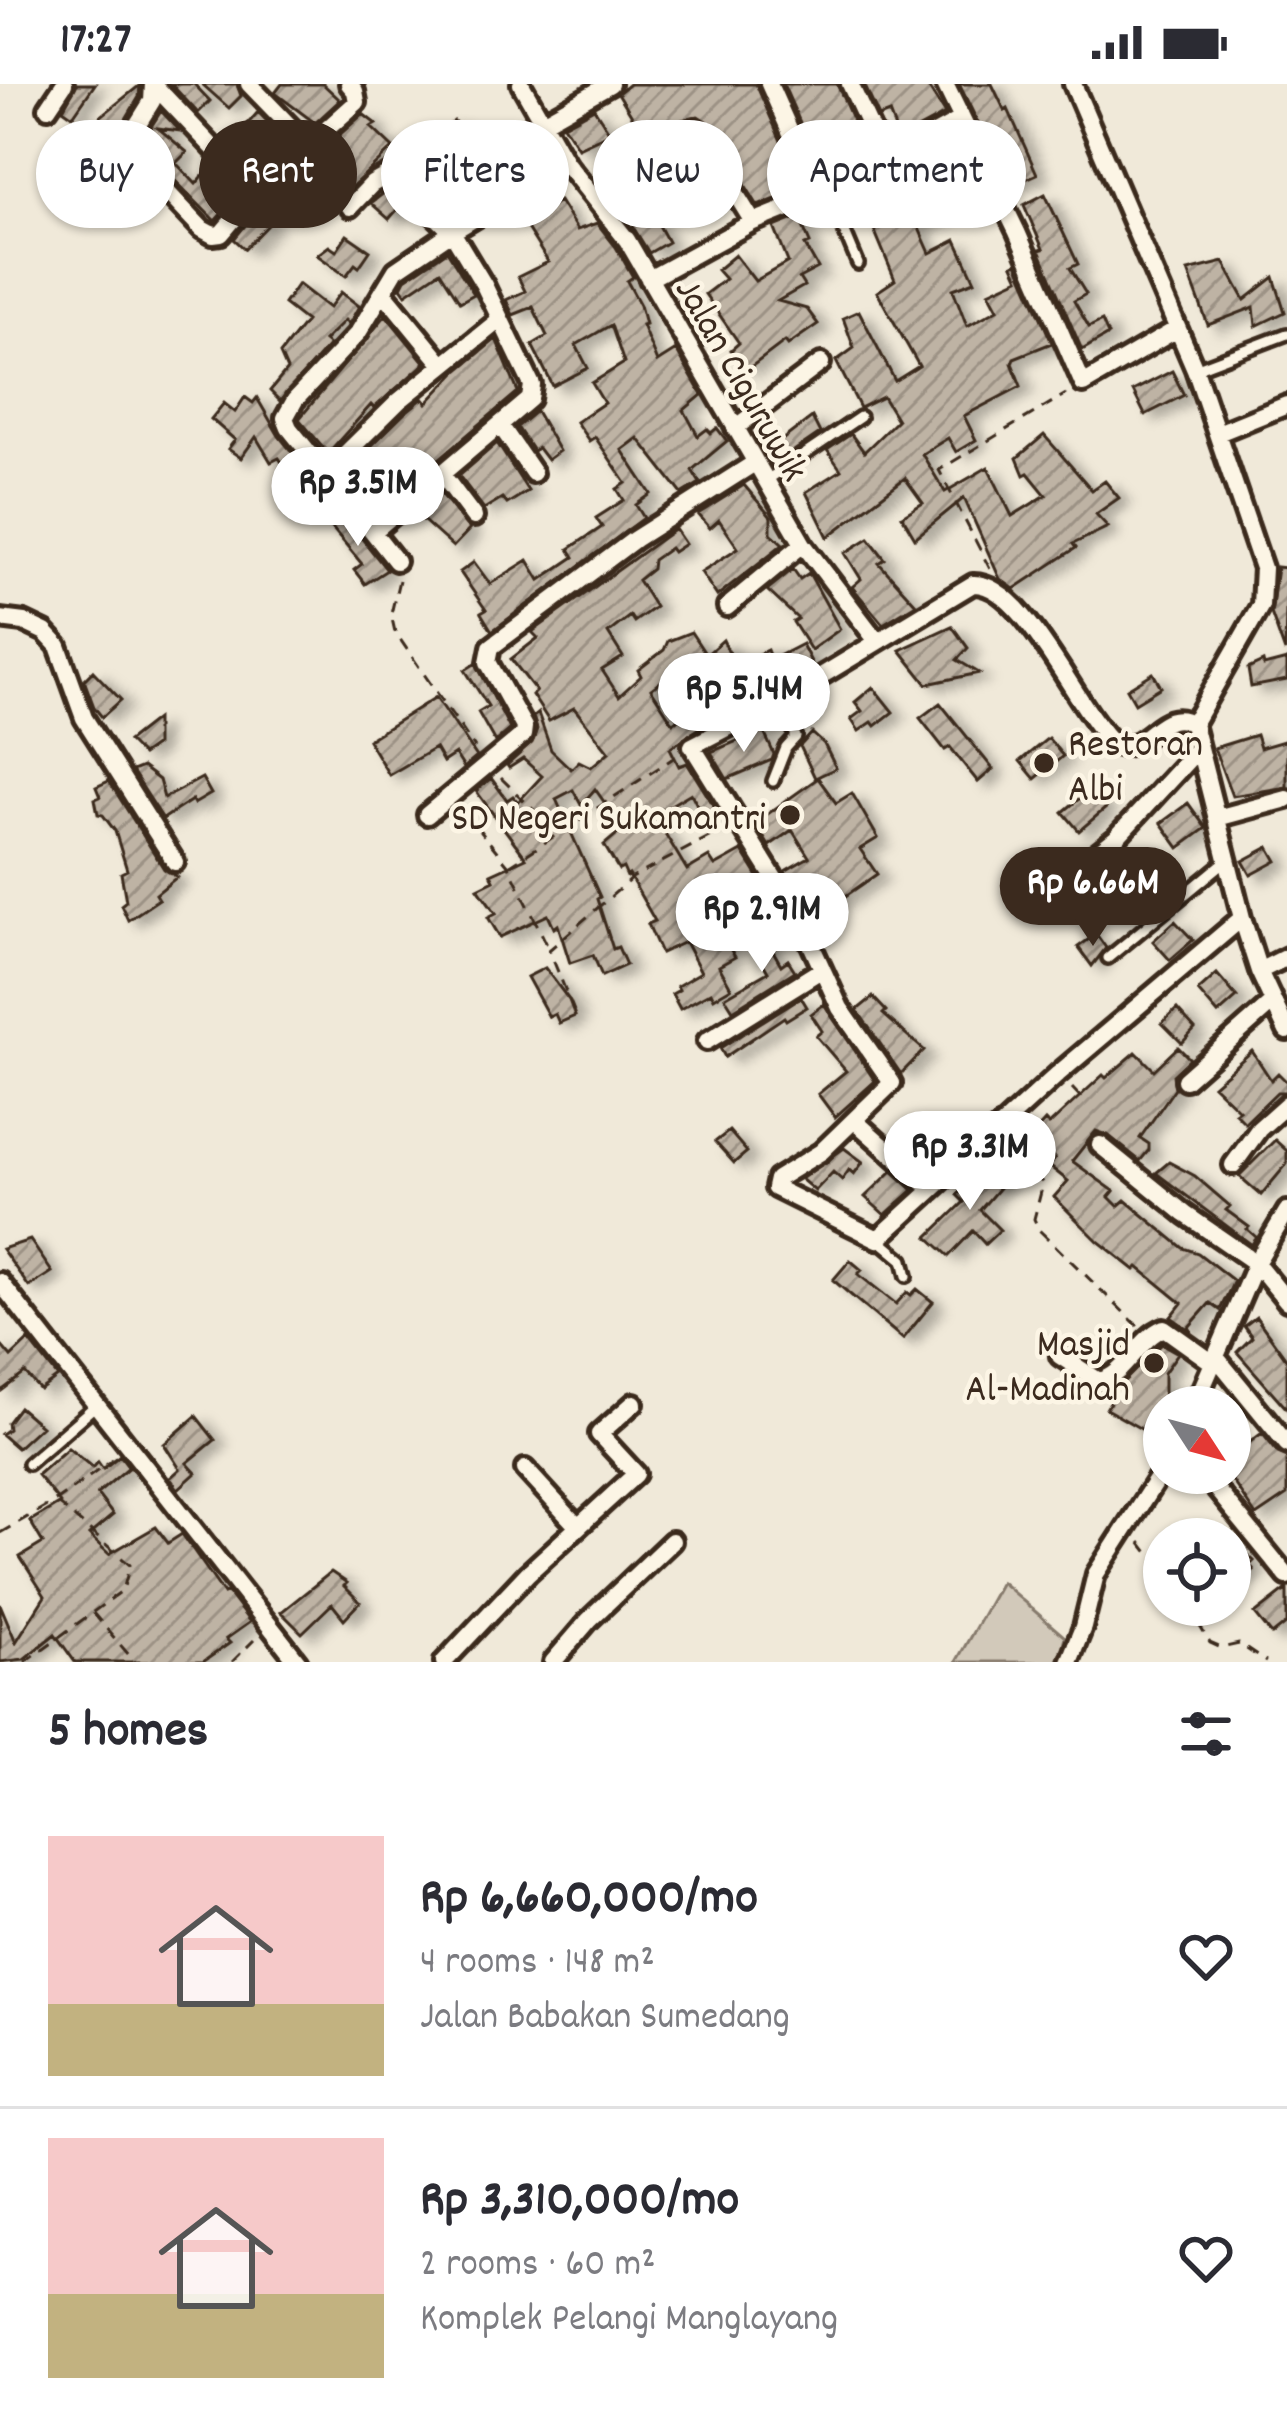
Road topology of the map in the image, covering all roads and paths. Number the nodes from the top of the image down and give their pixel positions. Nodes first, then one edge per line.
1 (64, 84) edge
2 (153, 84) edge
3 (249, 84) edge
4 (349, 84) edge
5 (521, 84) edge
6 (610, 84) edge
7 (769, 84) edge
8 (850, 84) edge
9 (945, 84) edge
10 (1077, 86) edge
11 (48, 108) dead end
12 (962, 119) joint
13 (284, 120) edge
14 (337, 120) edge
15 (539, 120) edge
16 (546, 120) edge
17 (787, 120) edge
18 (867, 120) edge
19 (199, 133) edge
20 (569, 167) edge
21 (357, 200) edge
22 (743, 204) edge
23 (767, 217) edge
24 (199, 222) edge
25 (754, 222) junction
26 (459, 228) edge
27 (841, 228) edge
28 (452, 232) junction
29 (858, 264) dead end
30 (649, 278) junction
31 (385, 293) junction
32 (498, 321) junction
33 (1177, 328) junction
34 (1287, 334) edge
35 (821, 364) dead end
36 (443, 365) junction
37 (1195, 369) junction
38 (1083, 384) junction
39 (1287, 404) edge
40 (860, 417) dead end
41 (500, 425) junction
42 (735, 428) junction
43 (1218, 433) junction
44 (753, 464) junction
45 (533, 472) dead end
46 (326, 473) junction
47 (441, 473) junction
48 (764, 482) junction
49 (474, 517) dead end
50 (373, 532) junction
51 (803, 544) junction
52 (397, 561) joint
53 (1003, 595) junction
54 (727, 608) dead end
55 (0, 619) edge
56 (876, 640) junction
57 (783, 699) junction
58 (1193, 724) junction
59 (692, 746) junction
60 (1199, 748) junction
61 (485, 763) junction
62 (773, 781) dead end
63 (451, 795) junction
64 (1287, 799) edge
65 (427, 815) dead end
66 (1217, 818) junction
67 (740, 821) junction
68 (560, 836) junction
69 (1092, 857) dead end
70 (1228, 859) junction
71 (175, 862) dead end
72 (509, 866) junction
73 (1241, 918) junction
74 (549, 950) junction
75 (1287, 957) edge
76 (1108, 958) dead end
77 (821, 970) junction
78 (1259, 970) junction
79 (1273, 1002) junction
80 (574, 1011) dead end
81 (1287, 1031) edge
82 (707, 1041) dead end
83 (1186, 1080) dead end
84 (1287, 1103) edge
85 (855, 1121) junction
86 (1002, 1128) junction
87 (1100, 1145) dead end
88 (1233, 1165) dead end
89 (930, 1188) junction
90 (1287, 1211) edge
91 (878, 1238) junction
92 (1256, 1263) junction
93 (907, 1276) dead end
94 (0, 1282) edge
95 (1287, 1301) edge
96 (1150, 1334) junction
97 (1060, 1357) dead end
98 (1215, 1360) junction
99 (1203, 1386) edge
100 (634, 1403) dead end
101 (96, 1405) junction
102 (1287, 1444) edge
103 (129, 1449) junction
104 (28, 1464) dead end
105 (525, 1469) dead end
106 (1148, 1494) edge
107 (1220, 1494) edge
108 (56, 1501) junction
109 (578, 1527) junction
110 (1128, 1527) junction
111 (0, 1533) edge
112 (672, 1541) dead end
113 (1143, 1546) edge
114 (1287, 1576) edge
115 (92, 1612) junction
116 (268, 1626) junction
117 (1200, 1626) edge
118 (26, 1662) edge
119 (135, 1662) edge
120 (232, 1662) edge
121 (298, 1662) edge
122 (444, 1662) edge
123 (553, 1662) edge
124 (1069, 1662) edge
125 (1266, 1662) edge

1 - 11 street
2 - 19 street
2 - 24 street
3 - 13 street
4 - 14 street
5 - 15 street, Jalan Ciguruwik
6 - 16 street
7 - 17 street
8 - 18 street
9 - 12 street
10 - 33 street
12 - 38 street
20 - 30 street, Jalan Ciguruwik
21 - 28 street
22 - 25 street
23 - 25 street
25 - 30 street
26 - 28 street
27 - 29 lane
28 - 31 street
28 - 32 street
30 - 42 street, Jalan Ciguruwik
31 - 36 street
31 - 46 street
32 - 36 street
32 - 41 street
33 - 37 street
33 - 38 street
34 - 37 lane
35 - 42 street
36 - 46 street
37 - 43 street
38 - 53 path
39 - 43 street
40 - 48 lane
41 - 45 street
41 - 47 street
42 - 44 street, Jalan Ciguruwik
43 - 58 street
44 - 48 street, Jalan Ciguruwik
44 - 61 street
46 - 50 street
47 - 49 street
47 - 50 street
48 - 51 street, Jalan Ciguruwik
50 - 52 street
51 - 54 street
51 - 56 street, Jalan Ciguruwik
52 - 61 path
53 - 56 street
53 - 58 street
55 - 71 street
56 - 57 street
57 - 59 street
57 - 62 lane
58 - 60 street
59 - 67 street
59 - 68 path
60 - 66 street
60 - 69 street
61 - 63 street
61 - 68 path
63 - 65 street
63 - 72 path
64 - 66 street
66 - 70 street
67 - 74 path
67 - 77 street
68 - 72 path
70 - 73 street
70 - 76 lane
72 - 74 path
73 - 78 street
73 - 86 street
74 - 80 path
75 - 78 street
77 - 82 street
77 - 85 street
78 - 79 street
79 - 81 street
79 - 83 street
84 - 88 street
85 - 89 street
85 - 91 street
86 - 89 street
86 - 96 path
87 - 92 street
89 - 91 street
90 - 92 street
91 - 93 lane
92 - 95 street
92 - 98 street
94 - 101 street
96 - 97 street
96 - 98 street
98 - 99 street
98 - 102 street
100 - 109 street
101 - 103 street
101 - 104 lane
103 - 108 path
103 - 116 street
105 - 109 street
106 - 110 street
107 - 114 street
108 - 111 path
108 - 115 path
109 - 122 street
110 - 113 path
110 - 124 street
112 - 123 street
115 - 118 path
115 - 119 path
116 - 120 path
116 - 121 street
117 - 125 path

